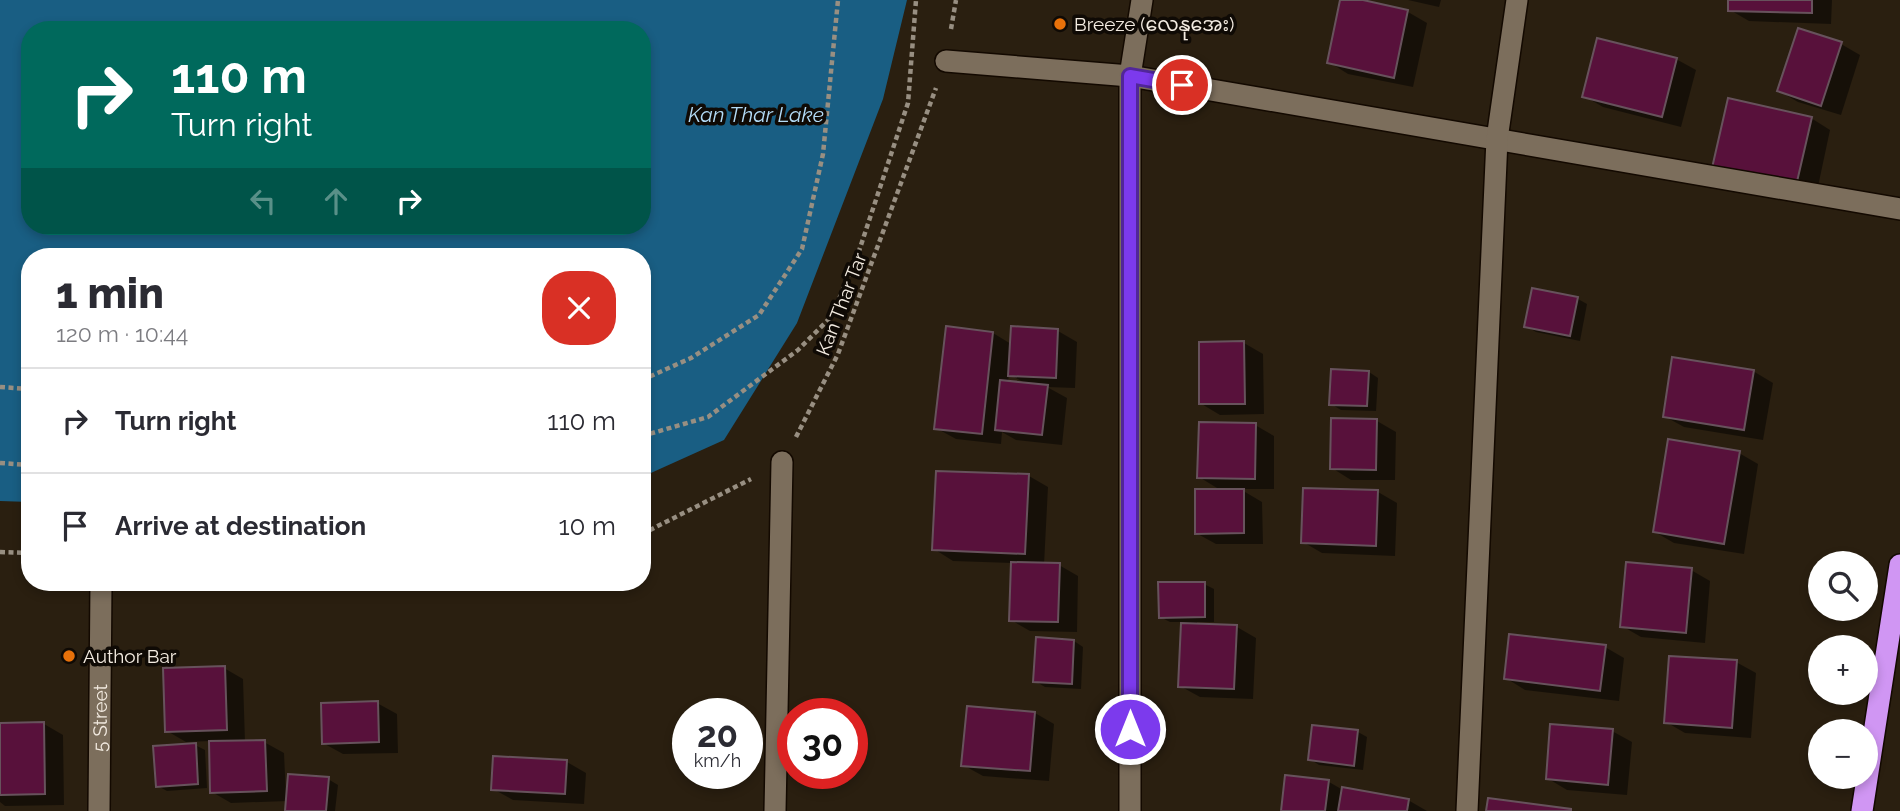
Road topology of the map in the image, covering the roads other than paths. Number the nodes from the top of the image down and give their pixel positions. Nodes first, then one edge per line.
1 (1142, 0) edge
2 (1517, 0) edge
3 (946, 61) road end
4 (1130, 76) junction
5 (1497, 139) junction
6 (1900, 209) edge
7 (782, 463) road end
8 (1900, 565) edge
9 (101, 591) edge
10 (99, 811) edge
11 (775, 811) edge
12 (1130, 811) edge
13 (1466, 811) edge
14 (1862, 811) edge

1 - 4 street
2 - 5 street
3 - 4 street
4 - 5 street
4 - 12 street
5 - 6 street
5 - 13 street
7 - 11 street
8 - 14 highway
9 - 10 street, 5 Street

